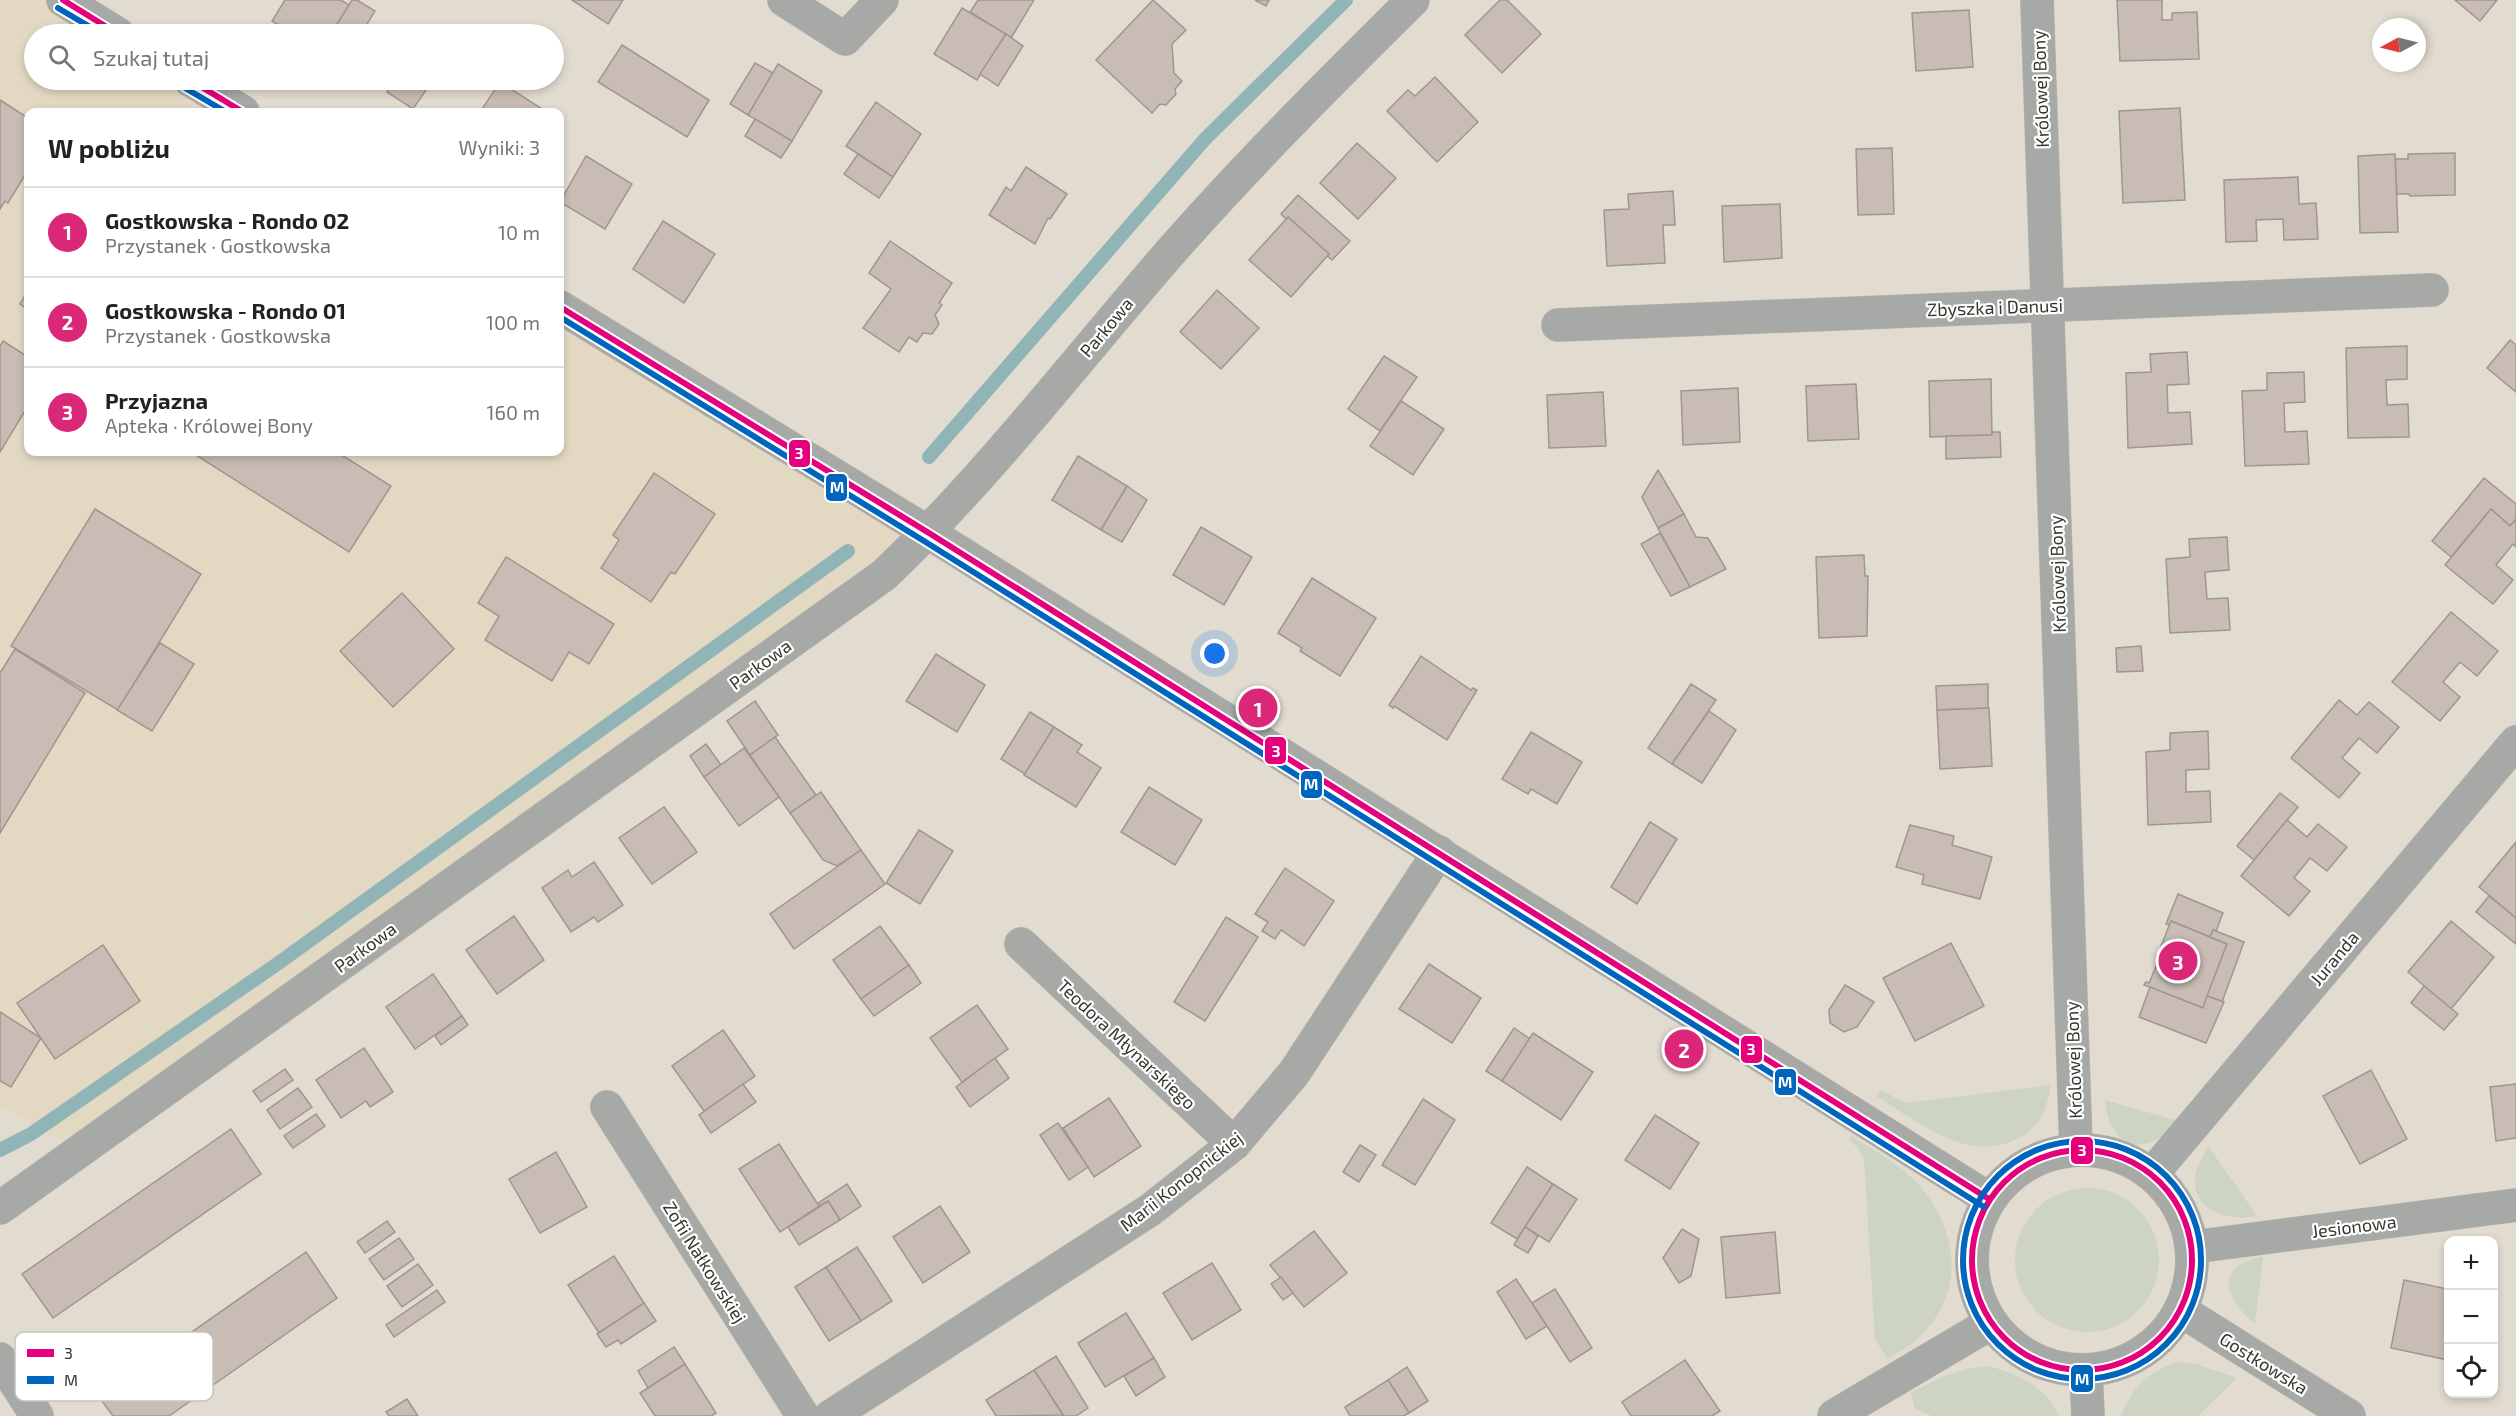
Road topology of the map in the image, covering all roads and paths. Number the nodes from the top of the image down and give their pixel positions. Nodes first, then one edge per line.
1 (784, 0) edge
2 (882, 0) edge
3 (1413, 0) edge
4 (2037, 0) edge
5 (72, 2) edge
6 (104, 24) edge
7 (207, 90) edge
8 (236, 108) edge
9 (2432, 290) dead end
10 (2048, 304) junction
11 (564, 309) edge
12 (1558, 325) dead end
13 (928, 533) junction
14 (2516, 742) edge
15 (1439, 852) junction
16 (1020, 944) dead end
17 (607, 1107) dead end
18 (1234, 1144) junction
19 (2076, 1149) junction
20 (2152, 1174) junction
21 (1989, 1199) junction
22 (2516, 1205) edge
23 (0, 1208) edge
24 (2193, 1246) junction
25 (2180, 1310) junction
26 (1991, 1323) junction
27 (0, 1359) edge
28 (2086, 1371) junction
29 (15, 1382) edge
30 (27, 1401) edge
31 (37, 1416) edge
32 (804, 1416) edge
33 (831, 1416) edge
34 (1834, 1416) edge
35 (2088, 1416) edge
36 (2349, 1416) edge

1 - 2 street
3 - 13 street, Parkowa
4 - 10 street, Królowej Bony
5 - 6 street
7 - 8 street
9 - 10 street, Zbyszka i Danusi
10 - 12 street, Zbyszka i Danusi
10 - 19 street, Królowej Bony
11 - 13 street
13 - 15 street
13 - 23 street, Parkowa
14 - 20 street, Juranda
15 - 18 street, Marii Konopnickiej
15 - 21 street
16 - 18 street, Teodora Młynarskiego
17 - 32 street, Zofii Nałkowskiej
18 - 33 street, Marii Konopnickiej
19 - 20 street
19 - 21 street
20 - 24 street
21 - 26 street
22 - 24 street, Jesionowa
24 - 25 street
25 - 28 street
25 - 36 street, Gostkowska
26 - 28 street
26 - 34 street
27 - 29 street
28 - 35 street
30 - 31 street

